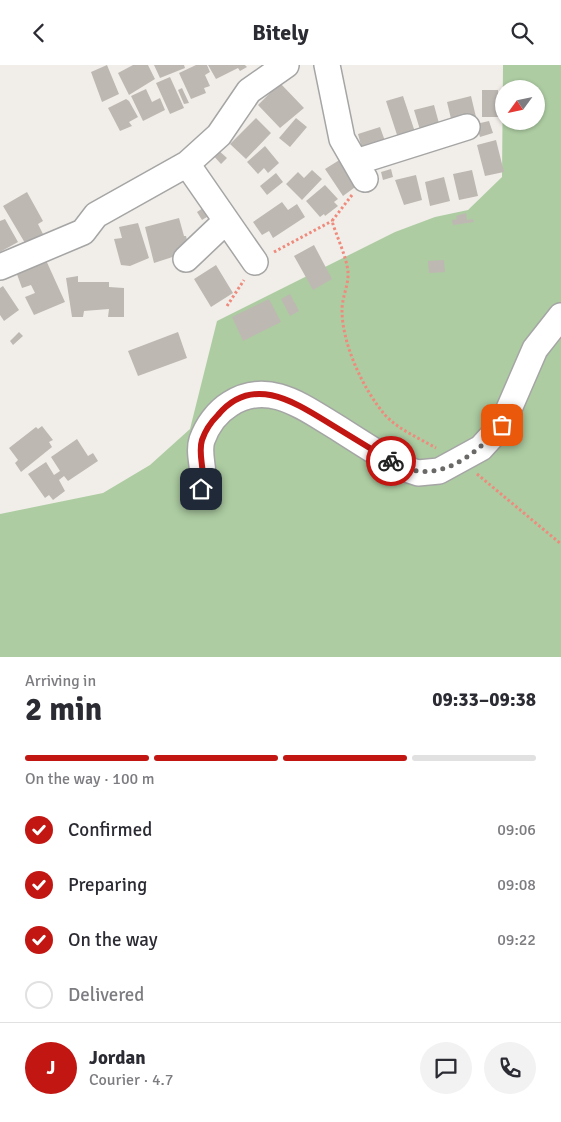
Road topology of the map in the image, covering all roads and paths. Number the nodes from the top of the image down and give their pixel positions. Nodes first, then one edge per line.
1 (286, 65) edge
2 (327, 65) edge
3 (467, 127) dead end
4 (187, 164) junction
5 (361, 170) junction
6 (226, 221) junction
7 (332, 221) junction
8 (186, 259) dead end
9 (255, 262) junction
10 (0, 267) edge
11 (227, 306) dead end
12 (561, 317) edge
13 (443, 453) dead end
14 (475, 473) dead end
15 (201, 489) dead end
16 (561, 544) edge

1 - 4 street
2 - 5 street
3 - 5 street
4 - 6 street
4 - 10 street
5 - 7 path
6 - 8 street
6 - 9 street
7 - 9 path
7 - 13 path
9 - 11 path
12 - 15 street
14 - 16 path

